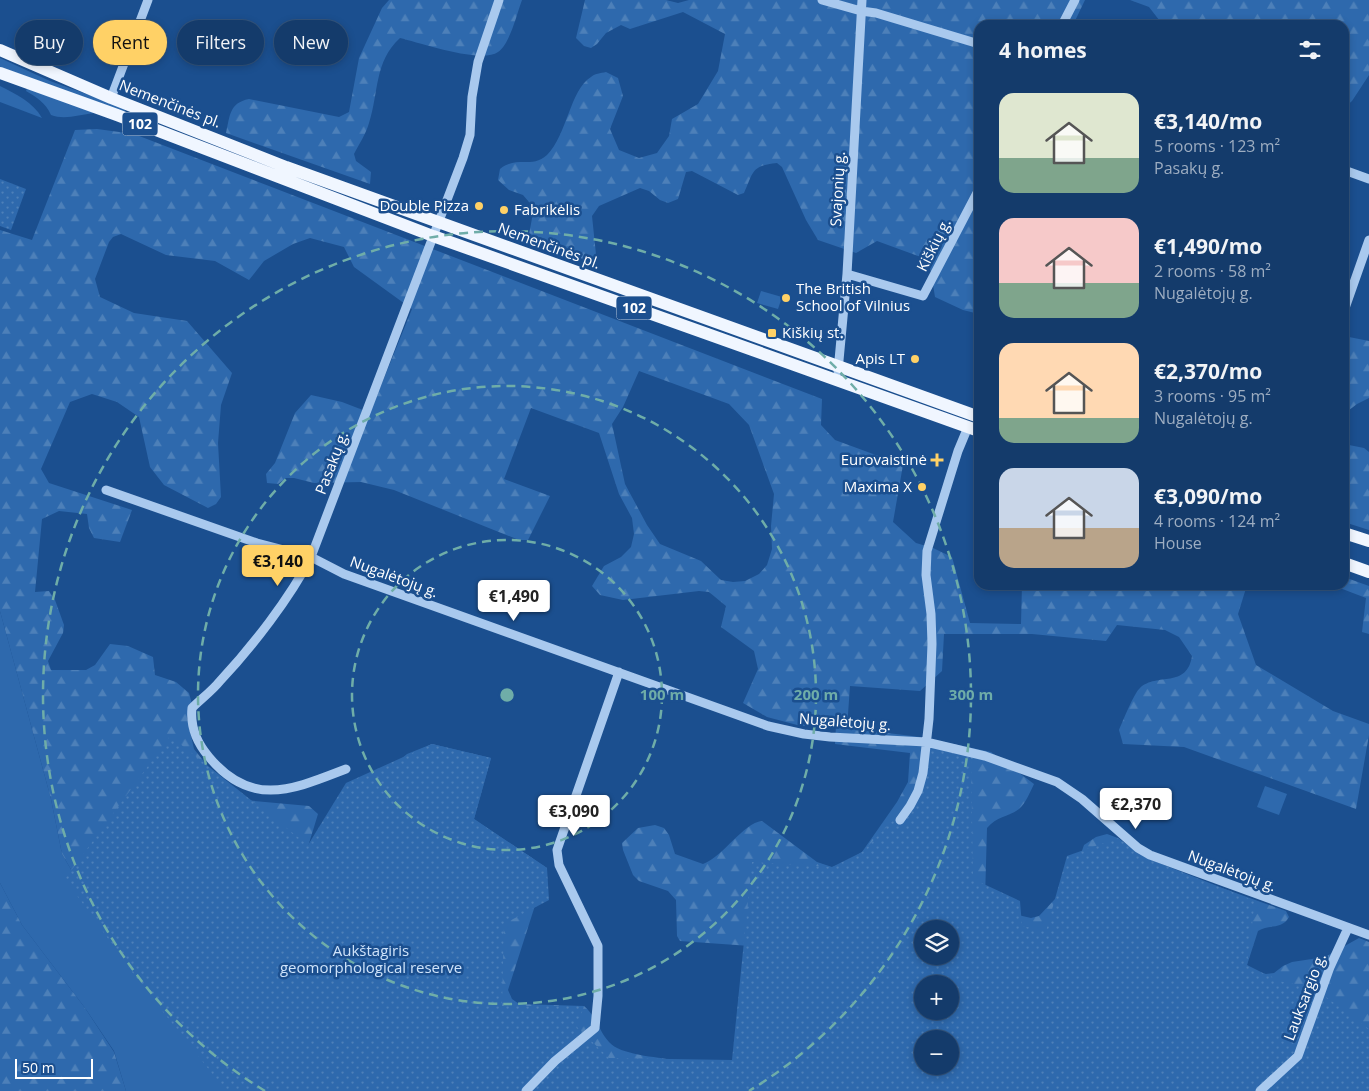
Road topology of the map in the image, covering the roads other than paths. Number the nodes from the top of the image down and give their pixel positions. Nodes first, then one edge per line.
1 (148, 0) edge
2 (498, 0) edge
3 (822, 0) edge
4 (862, 0) edge
5 (1075, 0) edge
6 (861, 11) junction
7 (1065, 20) edge
8 (974, 42) edge
9 (0, 50) edge
10 (0, 73) edge
11 (111, 98) junction
12 (1349, 172) edge
13 (1369, 179) edge
14 (974, 199) edge
15 (438, 223) junction
16 (433, 236) junction
17 (1369, 240) edge
18 (847, 274) junction
19 (1349, 297) edge
20 (837, 373) junction
21 (974, 415) edge
22 (973, 429) edge
23 (106, 490) dead end
24 (1349, 535) edge
25 (1369, 541) edge
26 (311, 557) junction
27 (1349, 565) edge
28 (1369, 572) edge
29 (619, 672) junction
30 (926, 742) junction
31 (346, 769) dead end
32 (900, 820) dead end
33 (1348, 928) junction
34 (1369, 935) edge
35 (526, 1091) edge
36 (1260, 1091) edge

1 - 11 street
2 - 15 street, Pasakų g.
3 - 6 street
4 - 6 street, Svajonių g.
5 - 7 street
6 - 8 street
6 - 18 street, Svajonių g.
9 - 11 main road, Nemenčinės pl. / 102
10 - 16 main road, Nemenčinės pl. / 102
11 - 15 main road, Nemenčinės pl. / 102
12 - 13 street
14 - 18 street, Kiškių g.
15 - 16 street, Pasakų g.
15 - 20 main road, Nemenčinės pl. / 102
16 - 20 main road, Nemenčinės pl. / 102
16 - 26 street, Pasakų g.
17 - 19 street
18 - 20 street, Svajonių g.
20 - 21 main road, Nemenčinės pl. / 102
20 - 22 main road, Nemenčinės pl. / 102
22 - 30 street
23 - 26 street, Nugalėtojų g.
24 - 25 main road
26 - 29 street, Nugalėtojų g.
26 - 31 street, Pasakų g.
27 - 28 main road
29 - 30 street, Nugalėtojų g.
29 - 35 street
30 - 32 street
30 - 33 street, Nugalėtojų g.
33 - 34 street, Nugalėtojų g.
33 - 36 street, Lauksargio g.

